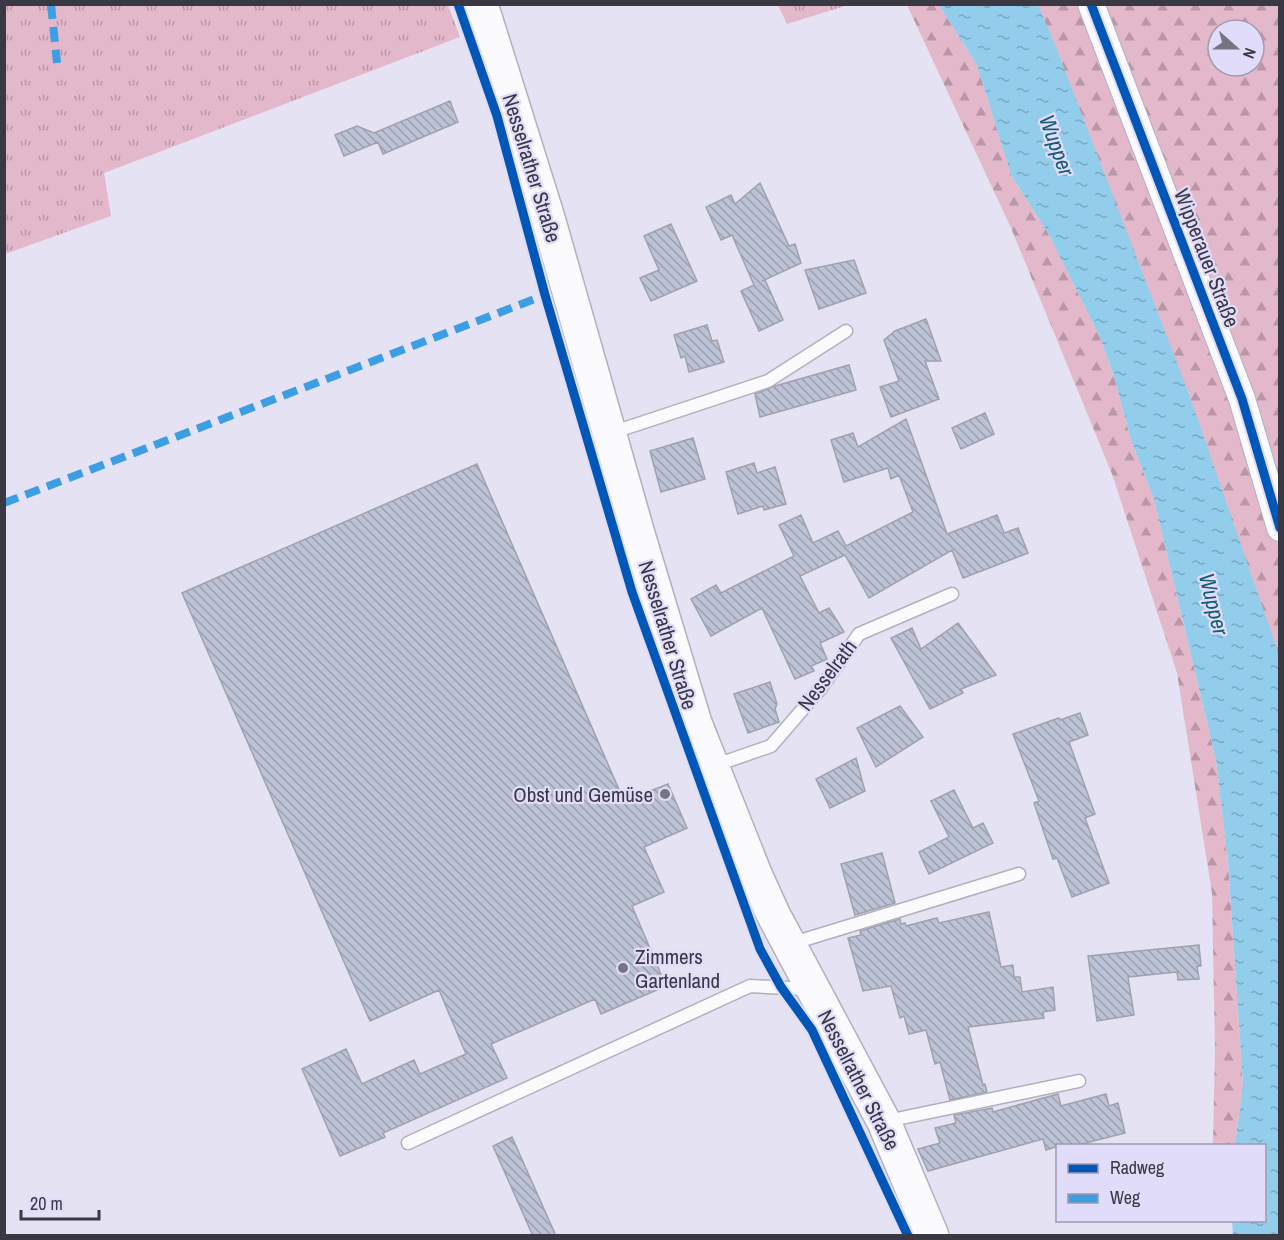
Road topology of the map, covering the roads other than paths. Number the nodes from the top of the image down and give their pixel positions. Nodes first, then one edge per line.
1 (481, 4) edge
2 (1091, 4) edge
3 (846, 331) dead end
4 (610, 434) junction
5 (1280, 528) edge
6 (952, 594) dead end
7 (712, 767) junction
8 (1019, 874) dead end
9 (788, 944) junction
10 (812, 989) junction
11 (1079, 1081) dead end
12 (884, 1122) junction
13 (408, 1143) dead end
14 (933, 1236) edge

1 - 4 main road, Nesselrather Straße
2 - 5 street, Wipperauer Straße
3 - 4 lane
4 - 7 main road, Nesselrather Straße
6 - 7 lane, Nesselrath
7 - 9 main road, Nesselrather Straße
8 - 9 lane
9 - 10 main road, Nesselrather Straße
10 - 12 main road, Nesselrather Straße
10 - 13 lane
11 - 12 lane
12 - 14 main road, Nesselrather Straße

